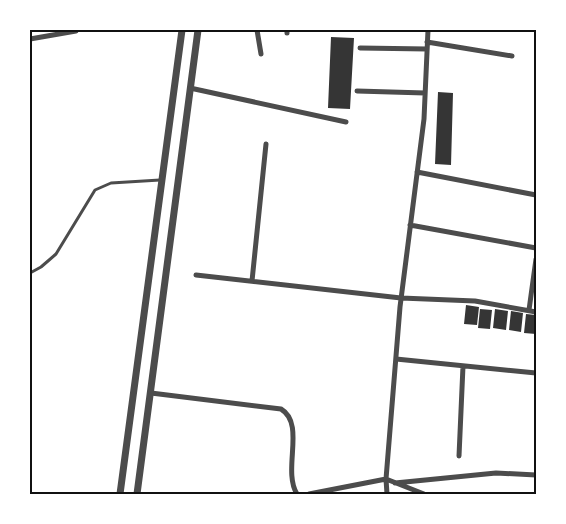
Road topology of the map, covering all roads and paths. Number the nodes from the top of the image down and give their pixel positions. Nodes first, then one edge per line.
1 (182, 30) edge
2 (198, 30) edge
3 (257, 30) edge
4 (428, 30) edge
5 (76, 31) edge
6 (30, 39) edge
7 (427, 42) junction
8 (360, 48) dead end
9 (427, 49) junction
10 (261, 54) dead end
11 (512, 56) dead end
12 (190, 88) junction
13 (357, 92) dead end
14 (425, 93) junction
15 (346, 122) dead end
16 (266, 144) dead end
17 (417, 172) junction
18 (161, 180) junction
19 (536, 195) edge
20 (410, 225) junction
21 (536, 248) edge
22 (536, 259) edge
23 (30, 273) edge
24 (196, 275) dead end
25 (252, 281) junction
26 (401, 298) junction
27 (529, 310) junction
28 (536, 312) edge
29 (396, 359) junction
30 (464, 366) junction
31 (536, 373) edge
32 (151, 393) junction
33 (459, 456) dead end
34 (536, 475) edge
35 (386, 479) junction
36 (395, 483) junction
37 (120, 494) edge
38 (137, 494) edge
39 (297, 494) edge
40 (309, 494) edge
41 (387, 494) edge
42 (424, 494) edge

1 - 18 street
2 - 12 street
3 - 10 street
4 - 7 street
5 - 6 street
7 - 9 street
7 - 11 street
8 - 9 street
9 - 14 street
12 - 15 street
12 - 32 street
13 - 14 street
14 - 17 street
16 - 25 street
17 - 19 street
17 - 20 street
18 - 23 lane
18 - 37 street
20 - 21 street
20 - 26 street
22 - 27 street
24 - 25 street
25 - 26 street
26 - 27 street
26 - 29 street
27 - 28 street
29 - 30 street
29 - 35 street
30 - 31 street
30 - 33 street
32 - 38 street
32 - 39 street
34 - 36 street
35 - 36 street
35 - 40 street
35 - 41 street
36 - 42 street

